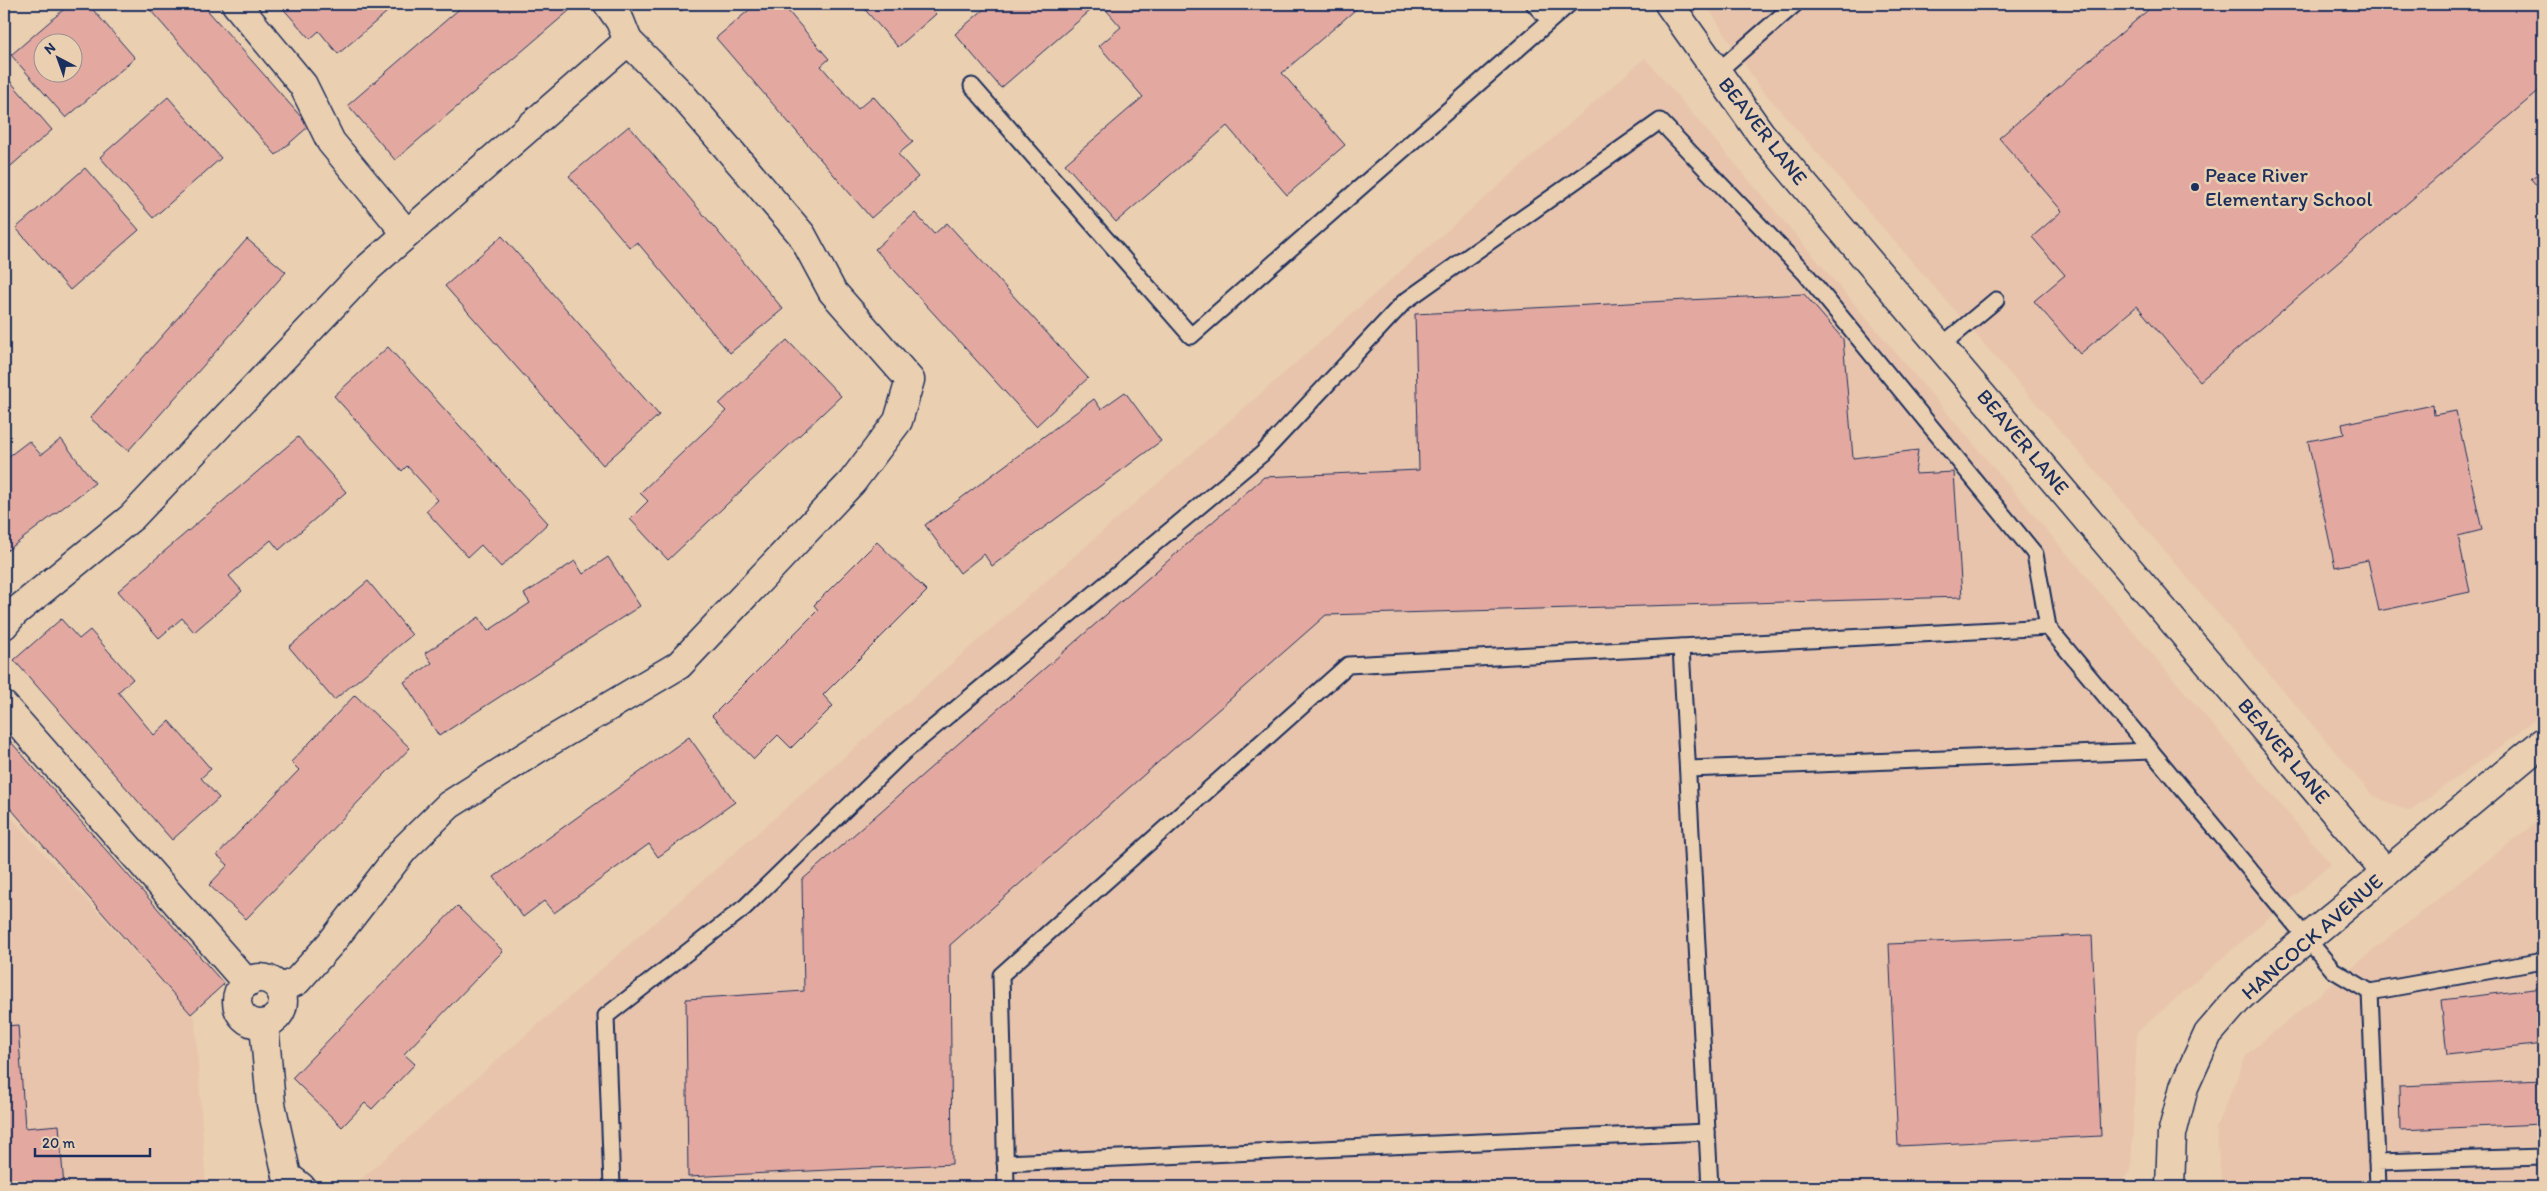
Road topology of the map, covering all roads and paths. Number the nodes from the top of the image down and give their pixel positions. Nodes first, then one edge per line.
1 (236, 4) edge
2 (608, 4) edge
3 (1534, 4) edge
4 (1568, 4) edge
5 (1669, 4) edge
6 (1795, 4) edge
7 (1549, 20) junction
8 (628, 41) junction
9 (1716, 72) junction
10 (972, 86) dead end
11 (407, 234) junction
12 (1996, 300) dead end
13 (1941, 346) junction
14 (4, 625) edge
15 (2048, 628) junction
16 (1681, 647) junction
17 (4, 706) edge
18 (2543, 742) edge
19 (2151, 751) junction
20 (1688, 769) junction
21 (2386, 872) junction
22 (2307, 938) junction
23 (2543, 961) edge
24 (246, 983) junction
25 (280, 989) junction
26 (2370, 992) junction
27 (264, 1024) junction
28 (1707, 1132) junction
29 (2543, 1157) edge
30 (2377, 1162) junction
31 (1005, 1163) junction
32 (290, 1183) edge
33 (612, 1187) edge
34 (1006, 1187) edge
35 (1710, 1187) edge
36 (2170, 1187) edge
37 (2378, 1187) edge

1 - 11 street
2 - 8 street
3 - 7 lane
4 - 7 lane
5 - 9 street, BEAVER LANE
6 - 9 lane
7 - 10 lane
8 - 11 street
8 - 25 street
9 - 13 street, BEAVER LANE
11 - 14 street
12 - 13 lane
13 - 21 street, BEAVER LANE
15 - 16 lane
15 - 19 lane
15 - 33 lane
16 - 20 lane
16 - 31 lane
17 - 24 street
18 - 21 street, HANCOCK AVENUE
19 - 20 lane
19 - 22 lane
20 - 28 lane
21 - 22 street, HANCOCK AVENUE
22 - 26 lane
22 - 36 street, HANCOCK AVENUE
23 - 26 lane
24 - 25 street
24 - 27 street
25 - 27 street
26 - 30 lane
27 - 32 street
28 - 31 lane
28 - 35 lane
29 - 30 lane
30 - 37 lane
31 - 34 lane

